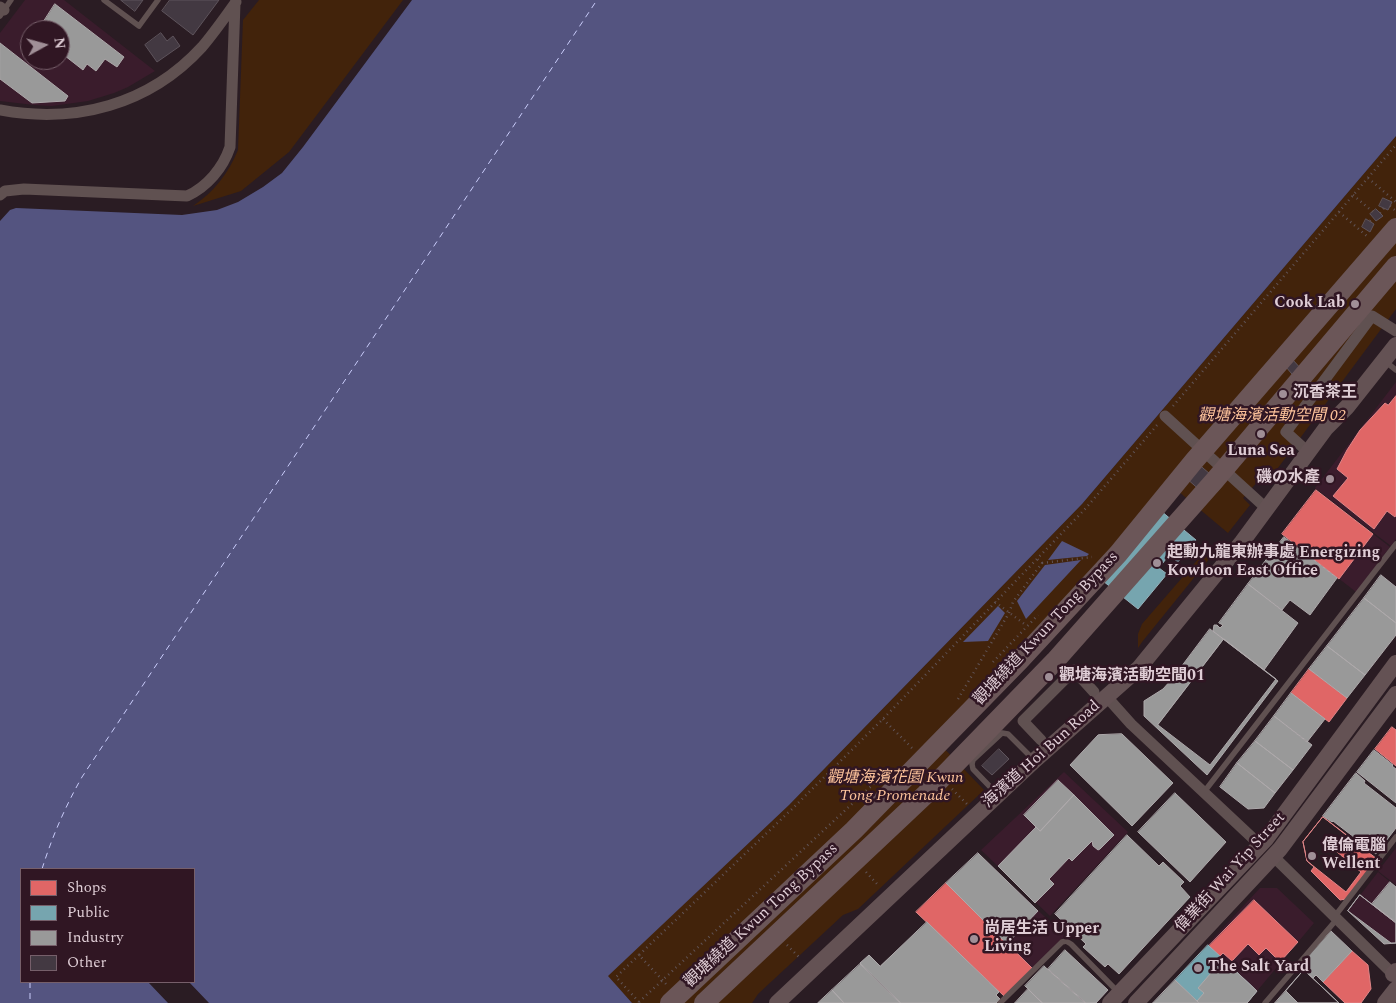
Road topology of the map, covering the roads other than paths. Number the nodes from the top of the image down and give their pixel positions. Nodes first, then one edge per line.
1 (12, 0) edge
2 (104, 0) edge
3 (158, 0) edge
4 (237, 2) edge
5 (1, 11) edge
6 (0, 110) edge
7 (0, 195) edge
8 (1396, 228) edge
9 (1396, 266) edge
10 (1396, 331) edge
11 (1396, 345) edge
12 (1390, 365) edge
13 (1165, 416) road end
14 (1308, 452) junction
15 (1267, 509) junction
16 (1396, 544) edge
17 (1396, 663) edge
18 (1100, 694) junction
19 (1396, 694) edge
20 (1041, 740) dead end
21 (1035, 760) junction
22 (1204, 792) junction
23 (998, 795) junction
24 (1396, 838) edge
25 (1260, 845) junction
26 (1274, 857) junction
27 (1336, 918) junction
28 (1395, 978) edge
29 (669, 994) edge
30 (1115, 998) edge
31 (704, 1003) edge
32 (777, 1003) edge
33 (1000, 1003) edge
34 (1136, 1003) edge
35 (1265, 1003) edge
36 (1385, 1003) edge

1 - 5 lane
2 - 3 lane
4 - 6 street
4 - 7 street
8 - 29 highway, 觀塘繞道 Kwun Tong Bypass, bridge
9 - 31 highway, 觀塘繞道 Kwun Tong Bypass, bridge
10 - 14 street
11 - 12 street, 海濱道 Hoi Bun Road
12 - 14 street, 海濱道 Hoi Bun Road
13 - 15 street
14 - 15 street, 海濱道 Hoi Bun Road
15 - 18 street, 海濱道 Hoi Bun Road
16 - 22 lane
17 - 25 street, 偉業街 Wai Yip Street
18 - 20 street
18 - 21 street, 海濱道 Hoi Bun Road
18 - 22 street
19 - 26 street, 偉業街 Wai Yip Street
21 - 23 street, 海濱道 Hoi Bun Road
21 - 23 lane
22 - 25 street
23 - 32 street, 海濱道 Hoi Bun Road
24 - 27 lane
25 - 30 street, 偉業街 Wai Yip Street
26 - 27 street
26 - 34 street, 偉業街 Wai Yip Street
27 - 28 street
27 - 35 lane
28 - 36 street
30 - 33 lane

